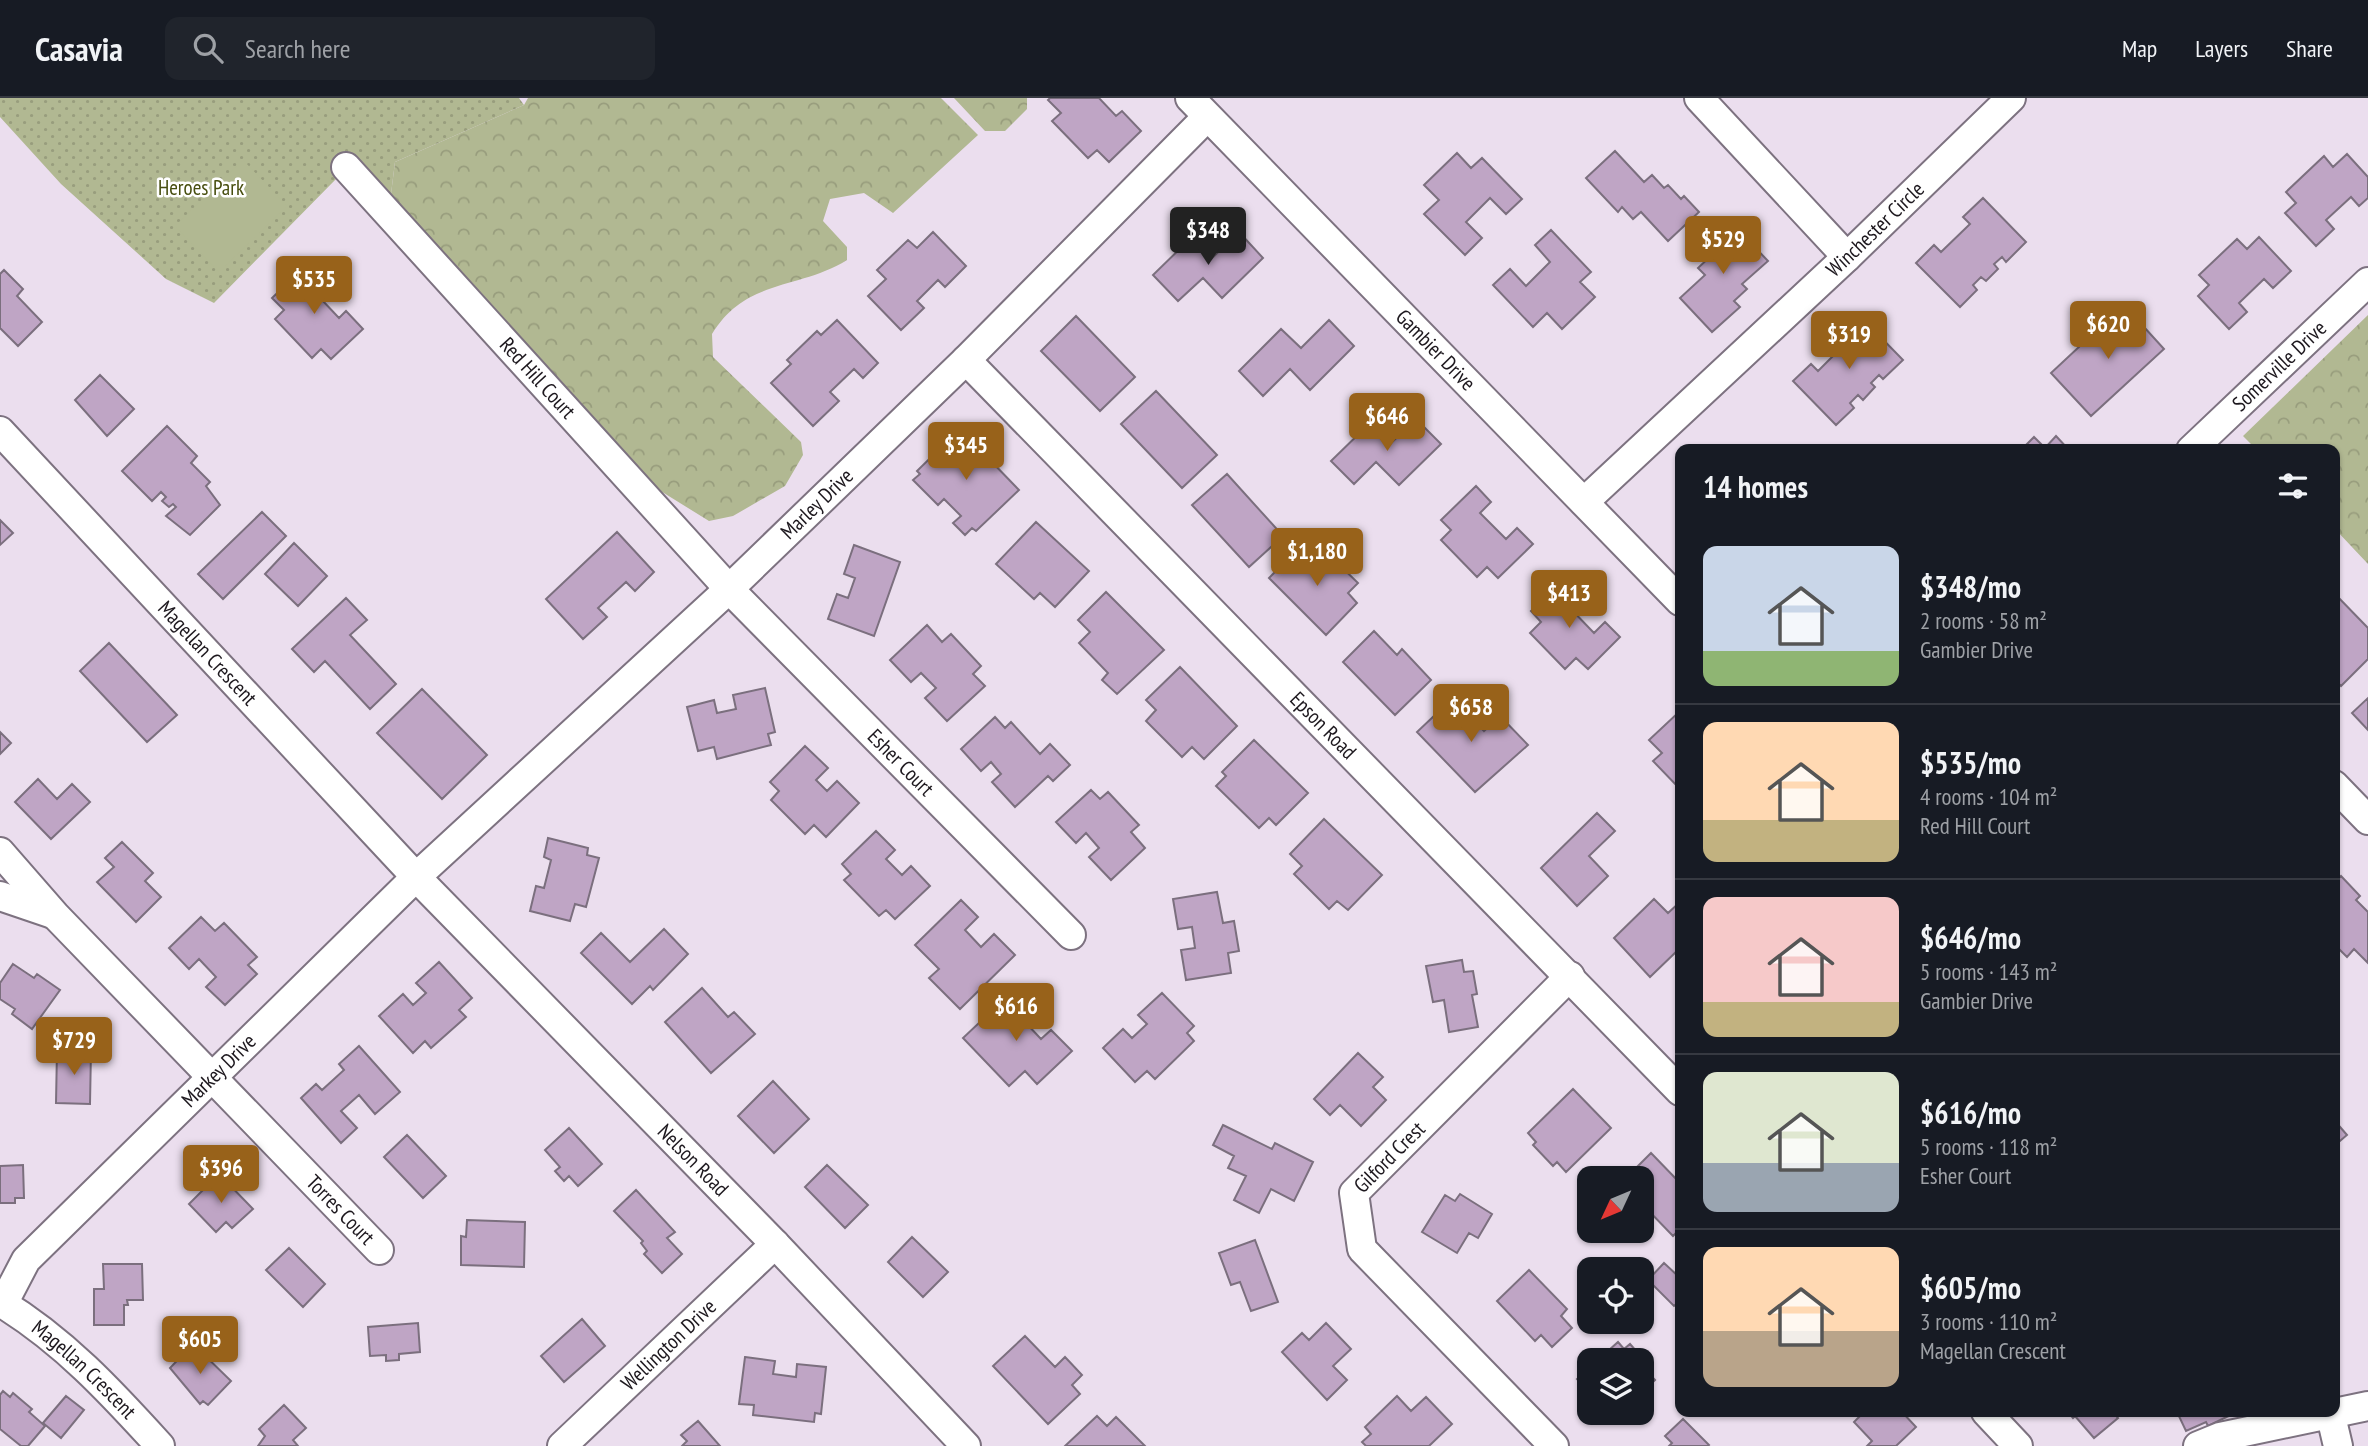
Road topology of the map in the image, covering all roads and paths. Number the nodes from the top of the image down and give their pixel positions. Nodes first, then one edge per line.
1 (1699, 98) edge
2 (2011, 98) edge
3 (1199, 107) edge
4 (346, 167) dead end
5 (1847, 257) junction
6 (2368, 282) edge
7 (967, 360) junction
8 (0, 431) edge
9 (2197, 444) edge
10 (1584, 502) junction
11 (729, 589) junction
12 (1675, 596) edge
13 (2340, 791) edge
14 (2368, 820) edge
15 (0, 852) edge
16 (416, 877) junction
17 (0, 896) edge
18 (55, 915) junction
19 (1071, 935) dead end
20 (1570, 976) junction
21 (214, 1077) junction
22 (1675, 1086) edge
23 (775, 1244) junction
24 (379, 1250) dead end
25 (1, 1303) edge
26 (2368, 1406) edge
27 (2340, 1411) edge
28 (1991, 1417) edge
29 (2312, 1417) edge
30 (2331, 1417) edge
31 (160, 1446) edge
32 (562, 1446) edge
33 (966, 1446) edge
34 (1554, 1446) edge
35 (2018, 1446) edge
36 (2198, 1446) edge
37 (2338, 1446) edge

1 - 5 street
2 - 5 street, Winchester Circle
3 - 7 street, Marley Drive
3 - 10 street, Gambier Drive
4 - 11 street, Red Hill Court
5 - 10 street, Winchester Circle
6 - 9 street, Somerville Drive
7 - 11 street, Marley Drive
7 - 20 street, Epson Road
8 - 16 street, Magellan Crescent
10 - 12 street, Gambier Drive
11 - 16 street, Marley Drive
11 - 19 street, Esher Court
13 - 14 street
15 - 18 street, Torres Court
16 - 21 street, Markey Drive
16 - 23 street, Nelson Road
17 - 18 street
18 - 21 street, Torres Court
20 - 22 street, Epson Road
20 - 34 street, Gilford Crest
21 - 24 street, Torres Court
21 - 25 street, Markey Drive
23 - 32 street, Wellington Drive
23 - 33 street, Nelson Road
25 - 31 street, Magellan Crescent
26 - 27 street
28 - 35 street
29 - 36 street
30 - 37 street

